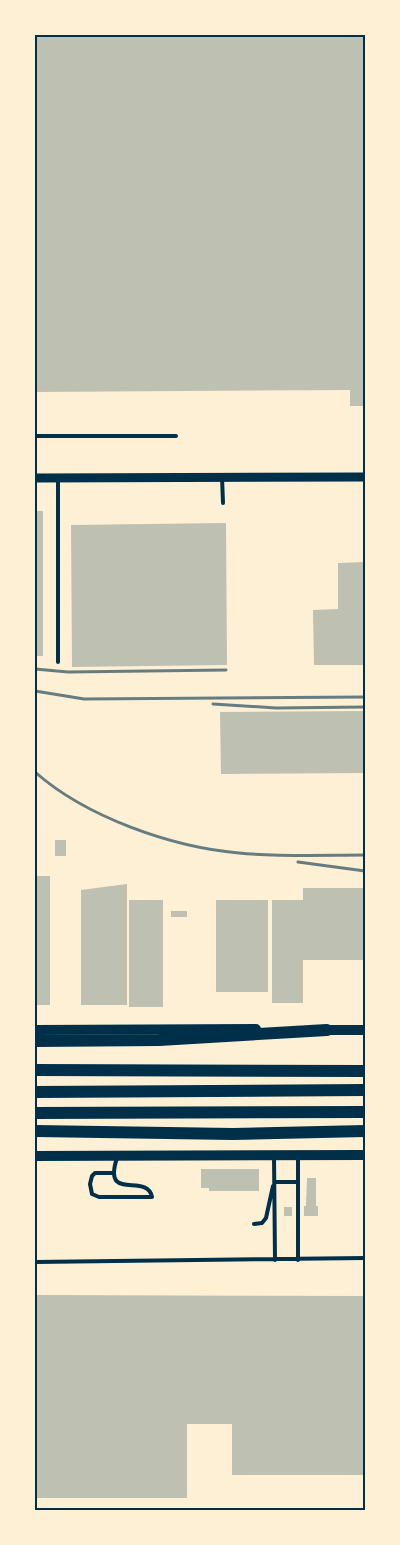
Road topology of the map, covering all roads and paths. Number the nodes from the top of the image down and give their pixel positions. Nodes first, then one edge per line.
1 (35, 436) edge
2 (176, 436) dead end
3 (222, 477) junction
4 (365, 477) edge
5 (35, 478) edge
6 (58, 478) junction
7 (223, 503) dead end
8 (58, 662) dead end
9 (35, 1030) edge
10 (327, 1030) junction
11 (365, 1030) edge
12 (35, 1041) edge
13 (35, 1062) edge
14 (35, 1070) edge
15 (73, 1070) junction
16 (365, 1071) edge
17 (365, 1090) edge
18 (35, 1092) edge
19 (365, 1112) edge
20 (35, 1113) edge
21 (35, 1131) edge
22 (365, 1131) edge
23 (365, 1154) edge
24 (274, 1155) junction
25 (298, 1155) junction
26 (35, 1156) edge
27 (118, 1156) junction
28 (113, 1173) junction
29 (275, 1182) junction
30 (298, 1182) junction
31 (254, 1224) dead end
32 (365, 1258) edge
33 (275, 1260) junction
34 (298, 1260) junction
35 (35, 1262) edge

1 - 2 lane
3 - 4 street
3 - 6 street
3 - 7 lane
5 - 6 street
6 - 8 lane
9 - 10 main road
10 - 11 main road
10 - 12 highway
13 - 15 highway
14 - 15 highway
15 - 16 highway
17 - 18 highway
19 - 20 highway
21 - 22 highway
23 - 25 main road
24 - 25 main road
24 - 27 main road
24 - 29 lane
25 - 30 lane
26 - 27 main road
27 - 28 lane
28 - 28 lane
29 - 30 lane
29 - 31 lane
29 - 33 lane
30 - 34 lane
32 - 34 lane
33 - 34 lane
33 - 35 lane

